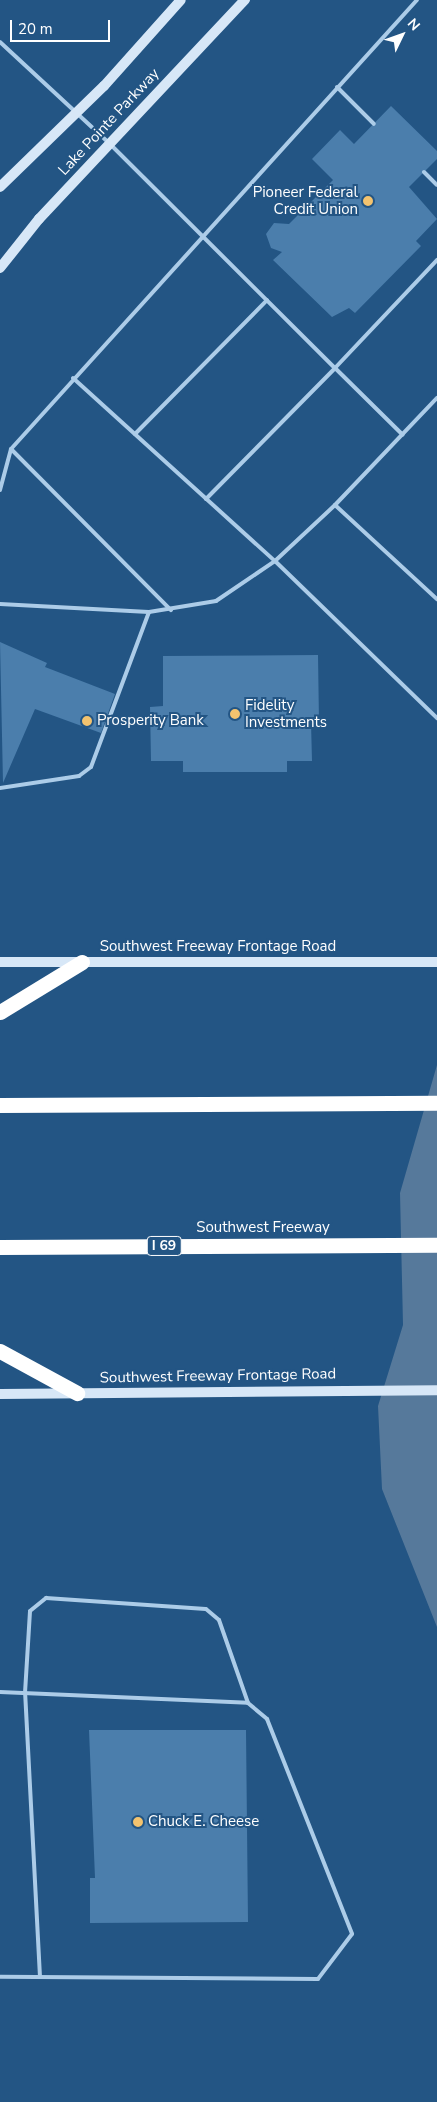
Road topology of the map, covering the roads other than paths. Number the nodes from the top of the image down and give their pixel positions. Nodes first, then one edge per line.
1 (181, 0) edge
2 (245, 0) edge
3 (417, 0) edge
4 (0, 42) edge
5 (337, 87) junction
6 (74, 114) junction
7 (374, 124) dead end
8 (110, 144) junction
9 (424, 172) dead end
10 (437, 185) edge
11 (0, 188) edge
12 (200, 236) junction
13 (437, 260) edge
14 (0, 268) edge
15 (267, 300) junction
16 (335, 368) junction
17 (73, 378) junction
18 (437, 398) edge
19 (135, 434) junction
20 (403, 435) junction
21 (11, 449) junction
22 (0, 490) edge
23 (206, 499) junction
24 (335, 506) junction
25 (276, 560) junction
26 (437, 599) edge
27 (0, 604) edge
28 (171, 610) junction
29 (149, 612) junction
30 (437, 718) edge
31 (0, 788) edge
32 (0, 962) edge
33 (82, 962) junction
34 (437, 962) edge
35 (0, 1012) edge
36 (437, 1103) edge
37 (0, 1105) edge
38 (437, 1245) edge
39 (0, 1247) edge
40 (0, 1351) edge
41 (437, 1390) edge
42 (78, 1393) junction
43 (0, 1394) edge
44 (0, 1692) edge
45 (25, 1693) junction
46 (248, 1703) junction
47 (0, 1977) edge
48 (40, 1977) junction

1 - 6 main road, Lake Pointe Parkway
2 - 8 main road, Lake Pointe Parkway
3 - 5 lane
4 - 6 lane
5 - 7 lane
5 - 12 lane
6 - 8 lane
6 - 11 main road, Lake Pointe Parkway
8 - 12 lane
8 - 14 main road, Lake Pointe Parkway
9 - 10 lane
12 - 15 lane
12 - 17 lane
13 - 16 lane
15 - 16 lane
15 - 19 lane
16 - 20 lane
16 - 23 lane
17 - 19 lane
17 - 21 lane
18 - 20 lane
19 - 23 lane
20 - 24 lane
21 - 22 lane
21 - 28 lane
23 - 25 lane
24 - 25 lane
24 - 26 lane
25 - 28 lane
25 - 30 lane
27 - 29 lane
28 - 29 lane
29 - 31 lane
32 - 33 main road, Southwest Freeway Frontage Road
33 - 34 main road, Southwest Freeway Frontage Road
33 - 35 highway
36 - 37 highway
38 - 39 highway, Southwest Freeway / I 69
40 - 42 highway
41 - 42 main road, Southwest Freeway Frontage Road
42 - 43 main road, Southwest Freeway Frontage Road
44 - 45 lane
45 - 46 lane
45 - 46 lane
45 - 48 lane
46 - 48 lane
47 - 48 lane

